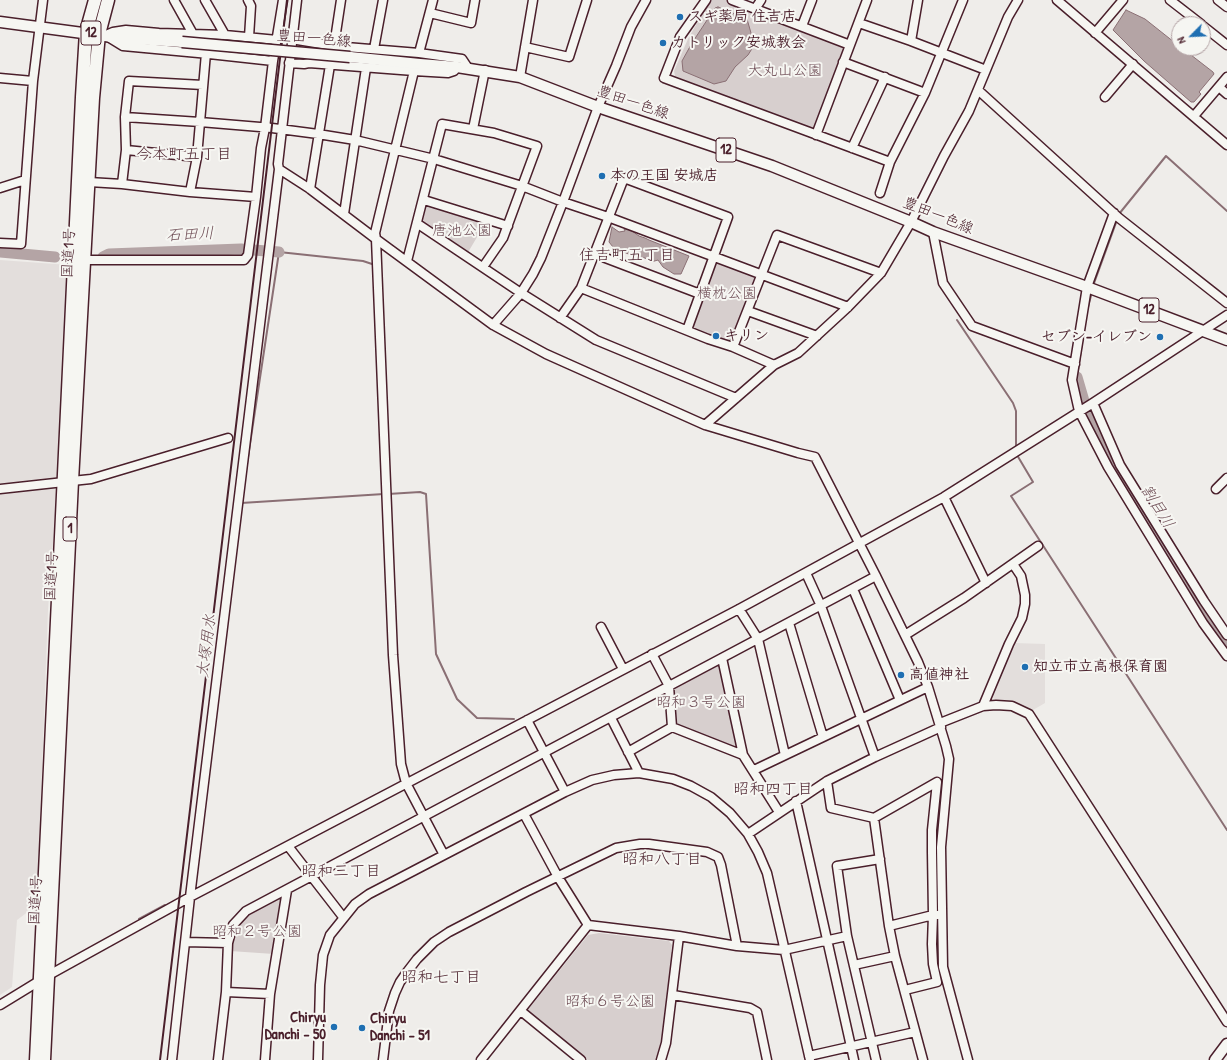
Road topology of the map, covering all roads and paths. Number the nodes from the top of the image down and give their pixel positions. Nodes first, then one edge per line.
1 (43, 0) edge
2 (95, 0) edge
3 (108, 0) edge
4 (174, 0) edge
5 (205, 0) edge
6 (248, 0) edge
7 (283, 0) edge
8 (296, 0) edge
9 (340, 0) edge
10 (383, 0) edge
11 (433, 0) edge
12 (475, 0) edge
13 (533, 0) edge
14 (587, 0) edge
15 (646, 0) edge
16 (706, 0) edge
17 (732, 0) edge
18 (761, 0) edge
19 (812, 0) edge
20 (867, 0) edge
21 (918, 0) edge
22 (963, 0) edge
23 (1018, 0) edge
24 (1056, 0) edge
25 (1123, 0) edge
26 (1170, 0) edge
27 (1218, 0) edge
28 (1227, 8) edge
29 (755, 9) junction
30 (430, 14) junction
31 (1190, 16) edge
32 (0, 22) edge
33 (859, 23) junction
34 (802, 26) junction
35 (40, 27) junction
36 (86, 32) junction
37 (1211, 32) edge
38 (1095, 33) junction
39 (103, 34) junction
40 (193, 34) junction
41 (225, 35) junction
42 (249, 37) junction
43 (291, 39) junction
44 (277, 40) junction
45 (911, 41) junction
46 (850, 45) junction
47 (1227, 45) edge
48 (334, 46) junction
49 (525, 47) junction
50 (374, 49) junction
51 (206, 53) junction
52 (419, 53) junction
53 (941, 53) junction
54 (273, 61) junction
55 (288, 62) junction
56 (843, 62) junction
57 (1133, 64) junction
58 (330, 65) junction
59 (457, 67) junction
60 (366, 68) junction
61 (468, 68) junction
62 (485, 70) junction
63 (986, 70) junction
64 (414, 71) junction
65 (520, 77) junction
66 (884, 77) junction
67 (1227, 77) edge
68 (0, 78) edge
69 (33, 81) junction
70 (203, 85) junction
71 (1219, 87) junction
72 (978, 90) junction
73 (925, 93) junction
74 (1227, 94) edge
75 (1105, 97) dead end
76 (598, 107) junction
77 (1194, 116) junction
78 (125, 117) junction
79 (200, 122) junction
80 (265, 128) junction
81 (473, 129) junction
82 (282, 130) junction
83 (318, 134) junction
84 (816, 135) junction
85 (355, 140) junction
86 (1227, 144) edge
87 (852, 148) junction
88 (395, 149) junction
89 (126, 150) junction
90 (197, 157) junction
91 (434, 158) junction
92 (890, 162) junction
93 (279, 169) junction
94 (25, 180) junction
95 (89, 182) junction
96 (122, 184) junction
97 (522, 186) junction
98 (0, 188) edge
99 (310, 189) junction
100 (190, 192) junction
101 (880, 193) dead end
102 (256, 197) junction
103 (424, 200) junction
104 (563, 202) junction
105 (344, 214) junction
106 (1116, 215) junction
107 (608, 217) junction
108 (911, 222) junction
109 (418, 224) junction
110 (508, 226) junction
111 (933, 232) junction
112 (376, 239) junction
113 (0, 243) edge
114 (595, 254) junction
115 (714, 257) junction
116 (84, 260) junction
117 (407, 261) junction
118 (483, 267) junction
119 (881, 273) junction
120 (761, 274) junction
121 (581, 288) junction
122 (1091, 288) junction
123 (521, 293) junction
124 (700, 294) junction
125 (1227, 303) edge
126 (848, 307) junction
127 (748, 311) junction
128 (1227, 315) edge
129 (560, 318) junction
130 (493, 325) junction
131 (687, 330) junction
132 (1203, 330) junction
133 (817, 336) junction
134 (1227, 340) edge
135 (733, 347) junction
136 (774, 364) junction
137 (1075, 364) junction
138 (736, 398) junction
139 (1091, 404) junction
140 (1079, 411) junction
141 (705, 425) junction
142 (228, 438) dead end
143 (1227, 478) edge
144 (68, 482) junction
145 (0, 489) edge
146 (1216, 489) dead end
147 (944, 498) junction
148 (859, 544) junction
149 (1038, 546) dead end
150 (1013, 564) junction
151 (806, 573) junction
152 (876, 576) junction
153 (986, 582) junction
154 (853, 589) junction
155 (821, 606) junction
156 (739, 608) junction
157 (790, 623) junction
158 (601, 627) dead end
159 (905, 635) junction
160 (1227, 635) edge
161 (758, 640) junction
162 (652, 654) junction
163 (1227, 656) edge
164 (722, 658) junction
165 (623, 669) junction
166 (669, 686) junction
167 (928, 687) junction
168 (900, 700) junction
169 (983, 706) junction
170 (611, 718) junction
171 (861, 719) junction
172 (526, 720) junction
173 (940, 725) junction
174 (672, 727) junction
175 (824, 737) junction
176 (628, 752) junction
177 (544, 754) junction
178 (744, 755) junction
179 (785, 755) junction
180 (875, 757) junction
181 (754, 770) junction
182 (639, 773) junction
183 (827, 781) junction
184 (406, 783) junction
185 (565, 792) junction
186 (796, 802) junction
187 (779, 812) junction
188 (524, 814) junction
189 (424, 817) junction
190 (874, 818) junction
191 (748, 834) junction
192 (288, 846) junction
193 (444, 855) junction
194 (880, 859) junction
195 (310, 877) junction
196 (558, 877) junction
197 (287, 890) junction
198 (190, 897) junction
199 (942, 914) junction
200 (933, 915) junction
201 (343, 917) junction
202 (588, 925) junction
203 (888, 926) junction
204 (679, 936) junction
205 (847, 936) junction
206 (826, 940) junction
207 (185, 942) junction
208 (228, 943) junction
209 (737, 946) junction
210 (784, 950) junction
211 (895, 956) junction
212 (854, 965) junction
213 (44, 978) junction
214 (905, 990) junction
215 (226, 992) junction
216 (270, 994) junction
217 (672, 995) junction
218 (0, 1005) edge
219 (520, 1012) junction
220 (1227, 1022) edge
221 (915, 1032) junction
222 (872, 1041) junction
223 (1227, 1044) edge
224 (851, 1046) junction
225 (809, 1058) edge
226 (36, 1060) edge
227 (44, 1060) edge
228 (172, 1060) edge
229 (218, 1060) edge
230 (265, 1060) edge
231 (318, 1060) edge
232 (383, 1060) edge
233 (481, 1060) edge
234 (581, 1060) edge
235 (661, 1060) edge
236 (767, 1060) edge
237 (854, 1060) edge
238 (876, 1060) edge
239 (923, 1060) edge
240 (968, 1060) edge
241 (1215, 1060) edge

1 - 35 street
2 - 36 highway, 国道1号 / 1
3 - 39 highway, 国道1号 / 1
4 - 40 street
5 - 41 street
6 - 42 street
7 - 44 street
8 - 43 street
9 - 48 street
10 - 50 street
11 - 30 street
12 - 30 street
13 - 49 street
14 - 49 street
15 - 76 street
16 - 84 street
17 - 29 street
18 - 29 street
19 - 34 street
20 - 33 street
21 - 45 street
22 - 53 street
23 - 63 street
24 - 38 street
25 - 38 street
26 - 31 street
27 - 28 street
29 - 34 street
30 - 52 street
32 - 35 main road, 豊田一色線 / 12
33 - 45 street
33 - 46 street
34 - 46 street
35 - 36 main road, 豊田一色線 / 12
35 - 69 street
36 - 39 main road, 豊田一色線 / 12
36 - 144 highway, 国道1号 / 1
37 - 47 street
38 - 57 street
39 - 40 street
39 - 51 street
39 - 59 main road, 豊田一色線 / 12, bridge
39 - 95 highway, 国道1号 / 1
40 - 41 street
41 - 42 street
42 - 44 street
43 - 48 street
43 - 55 street
44 - 54 street
45 - 53 street
46 - 56 street
48 - 50 street
49 - 65 street
50 - 52 street
51 - 54 street
51 - 70 street
52 - 61 street
53 - 63 street
53 - 73 street
54 - 80 street
55 - 58 street
55 - 82 street
56 - 66 street
56 - 84 street
57 - 75 street
57 - 77 street
58 - 60 street
58 - 83 street
59 - 61 main road, 豊田一色線 / 12
59 - 64 street
60 - 64 street
60 - 85 street
61 - 62 main road, 豊田一色線 / 12
62 - 65 main road, 豊田一色線 / 12
62 - 81 street
63 - 72 street
64 - 88 street
65 - 76 main road, 豊田一色線 / 12
66 - 73 street
66 - 87 street
67 - 71 street
68 - 69 street
69 - 94 street
70 - 78 street
70 - 79 street
71 - 74 street
71 - 77 street
72 - 106 street
72 - 108 street
73 - 92 street
76 - 104 street
76 - 108 main road, 豊田一色線 / 12
77 - 86 street
78 - 79 street
78 - 89 street
79 - 80 street
79 - 90 street
80 - 82 street
80 - 102 street
81 - 91 street
81 - 97 street
82 - 83 street
82 - 93 street
83 - 85 street
83 - 99 street
84 - 87 street
85 - 88 street
85 - 105 street
87 - 92 street
88 - 91 street
88 - 112 street
89 - 90 street
89 - 96 street
90 - 100 street
91 - 97 street
91 - 103 street
92 - 101 street
93 - 99 street
93 - 198 street
94 - 98 street
94 - 113 street
95 - 96 street
95 - 116 highway, 国道1号 / 1
96 - 100 street
97 - 104 street
97 - 110 street
99 - 105 street
100 - 102 street
102 - 116 street
103 - 109 street
103 - 110 street
104 - 107 street
104 - 123 street
105 - 112 street
106 - 122 street
106 - 125 street
107 - 114 street
107 - 115 street
107 - 115 street
108 - 111 main road, 豊田一色線 / 12
108 - 119 street
109 - 117 street
109 - 118 street
110 - 118 street
111 - 122 main road, 豊田一色線 / 12
111 - 137 street
112 - 117 street
112 - 184 street
114 - 121 street
114 - 124 street
115 - 120 street
115 - 124 street
116 - 144 highway, 国道1号 / 1
117 - 130 street
118 - 123 street
119 - 120 street
119 - 126 street
120 - 126 street
120 - 127 street
121 - 129 street
121 - 131 street
122 - 132 main road, 豊田一色線 / 12
122 - 137 street
123 - 129 street
123 - 130 street
124 - 131 street
126 - 133 street
127 - 133 street
127 - 135 street
128 - 132 street
129 - 138 street
130 - 141 street
131 - 135 street
132 - 134 main road, 豊田一色線 / 12
132 - 139 street
133 - 136 street
135 - 136 street
136 - 138 street
137 - 140 street
138 - 141 street
139 - 140 street
139 - 160 street
140 - 147 street
140 - 163 street
141 - 148 street
142 - 144 street
143 - 146 street
144 - 145 street
144 - 213 highway, 国道1号 / 1
147 - 148 street
147 - 153 street
148 - 151 street
148 - 152 street
149 - 150 street
150 - 153 street
150 - 169 street
151 - 155 street
151 - 156 street
152 - 154 street
152 - 159 street
153 - 159 street
154 - 155 street
154 - 168 street
155 - 157 street
155 - 171 street
156 - 161 street
156 - 162 street
157 - 161 street
157 - 175 street
158 - 165 street
159 - 167 street
161 - 164 street
161 - 179 street
162 - 165 street
162 - 166 street
164 - 166 street
164 - 178 street
165 - 172 street
166 - 170 street
166 - 174 street
167 - 168 street
167 - 173 street
168 - 171 street
169 - 173 street
169 - 220 street
170 - 176 street
170 - 177 street
171 - 175 street
171 - 180 street
172 - 177 street
172 - 184 street
173 - 180 street
173 - 199 street
174 - 176 street
174 - 178 street
175 - 179 street
176 - 182 street
177 - 185 street
177 - 189 street
178 - 181 street
179 - 181 street
180 - 183 street
181 - 187 street
182 - 185 street
182 - 191 street
183 - 186 street
183 - 190 street
184 - 189 street
184 - 192 street
185 - 188 street
186 - 187 street
186 - 206 street
187 - 191 street
188 - 193 street
188 - 196 street
189 - 193 street
189 - 195 street
190 - 194 street
190 - 200 street
191 - 210 street
192 - 195 street
192 - 198 street
193 - 201 street
194 - 203 street
194 - 205 street
195 - 197 street
195 - 201 street
196 - 202 street
196 - 209 street
196 - 232 street
197 - 208 street
197 - 216 street
198 - 207 street
198 - 213 street
199 - 200 street
199 - 240 street
200 - 203 street
200 - 214 street
201 - 231 street
202 - 204 street
202 - 219 street
203 - 211 street
204 - 209 street
204 - 217 street
205 - 206 street
205 - 212 street
206 - 210 street
206 - 224 street
207 - 208 street
207 - 228 street
208 - 215 street
209 - 210 street
210 - 225 street
211 - 212 street
211 - 214 street
212 - 222 street
213 - 218 street
213 - 226 highway, 国道1号 / 1
213 - 227 highway, 国道1号 / 1
214 - 221 street
215 - 216 street
215 - 229 street
216 - 230 street
217 - 235 street
217 - 236 street
219 - 233 street
219 - 234 street
221 - 222 street
221 - 239 street
222 - 224 street
222 - 238 street
223 - 241 main road
224 - 225 street
224 - 237 street

